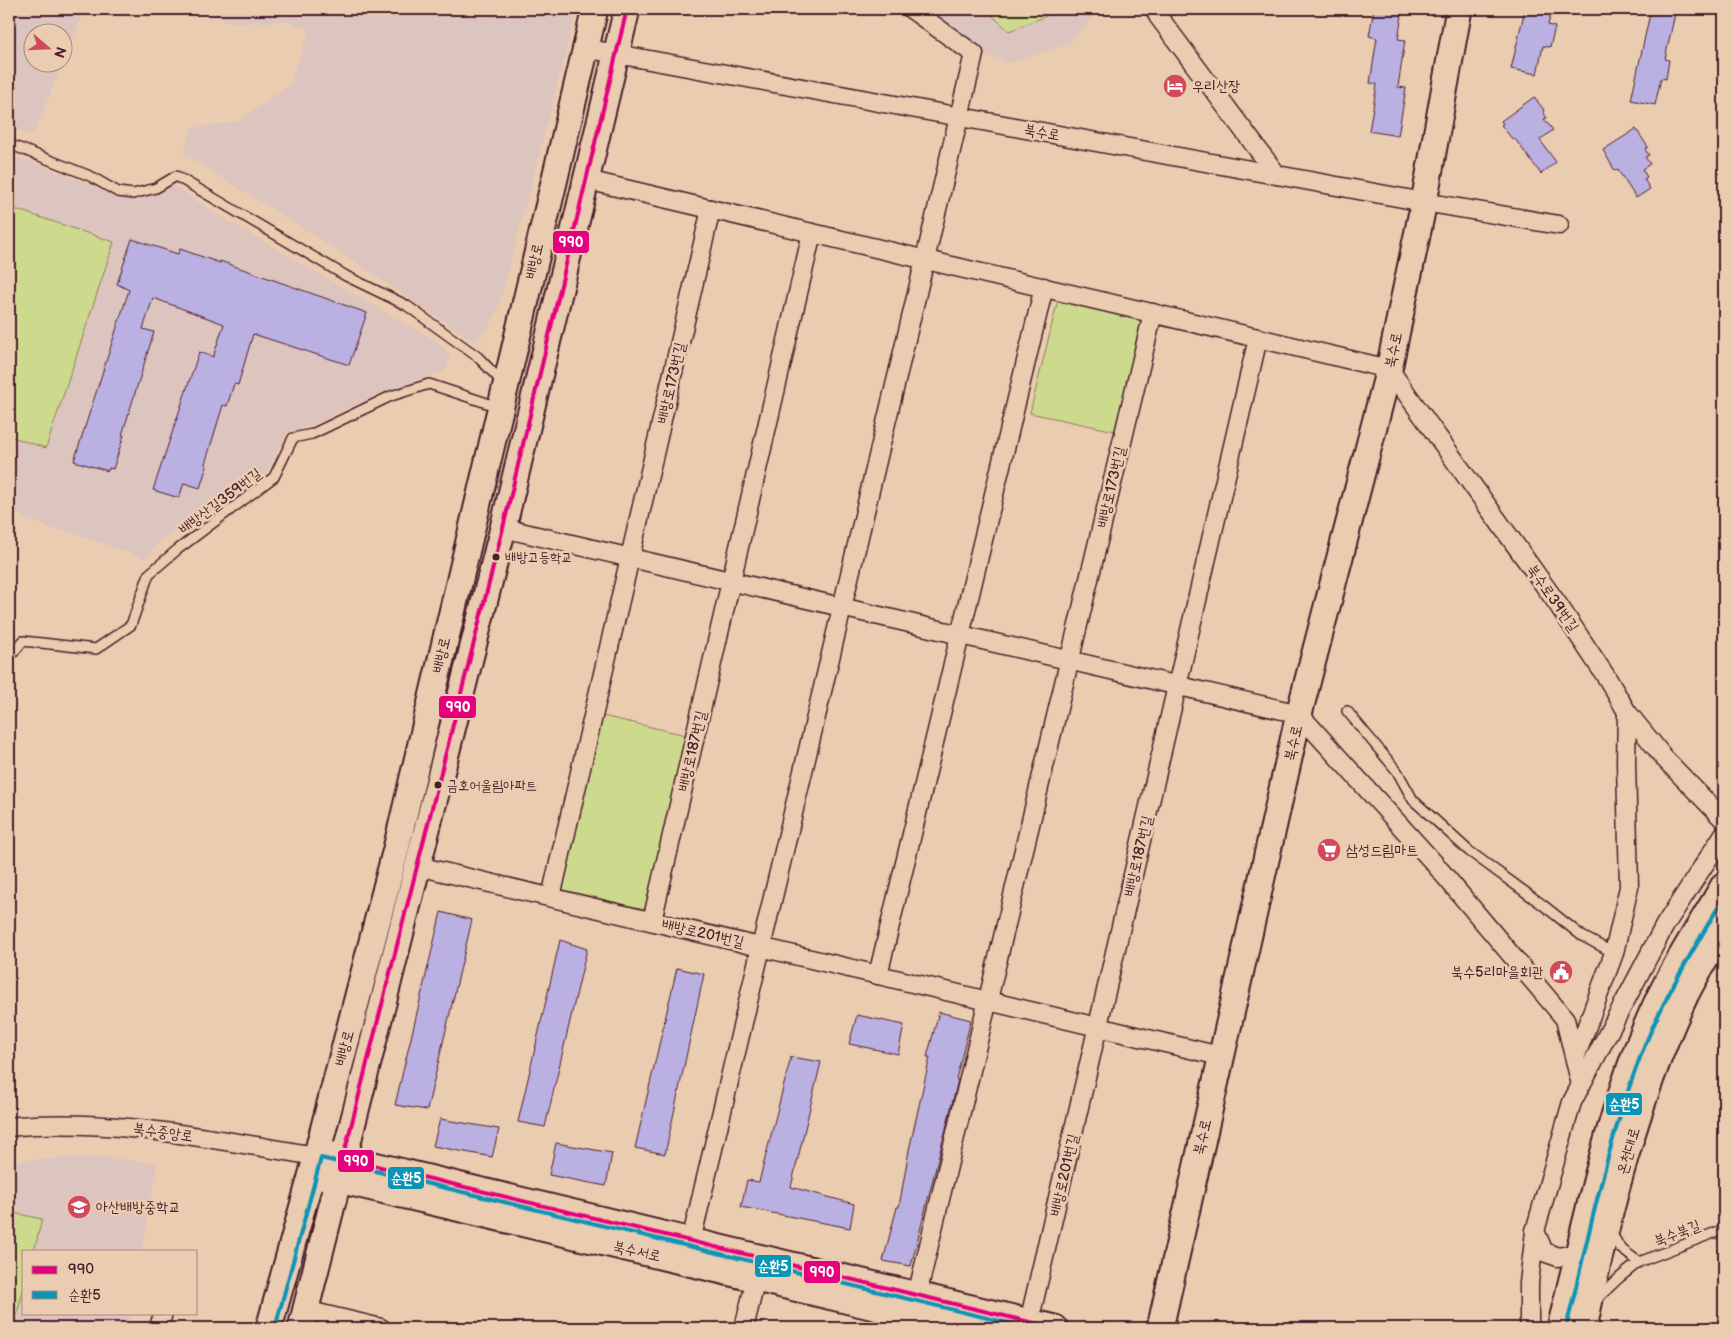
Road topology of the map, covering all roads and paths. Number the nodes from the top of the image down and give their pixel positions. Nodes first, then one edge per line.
1 (594, 9) edge
2 (627, 9) edge
3 (911, 9) edge
4 (1155, 9) edge
5 (1459, 9) edge
6 (584, 48) junction
7 (616, 54) junction
8 (958, 116) junction
9 (9, 144) edge
10 (1277, 175) junction
11 (587, 180) junction
12 (1424, 202) junction
13 (712, 209) junction
14 (1559, 225) dead end
15 (812, 233) junction
16 (925, 259) junction
17 (1044, 287) junction
18 (1153, 313) junction
19 (1258, 338) junction
20 (1389, 369) junction
21 (502, 396) junction
22 (504, 528) junction
23 (630, 558) junction
24 (731, 581) junction
25 (842, 607) junction
26 (960, 635) junction
27 (9, 658) edge
28 (1070, 660) junction
29 (1177, 686) junction
30 (1347, 711) dead end
31 (1627, 712) junction
32 (1299, 714) junction
33 (1724, 820) edge
34 (1724, 834) edge
35 (418, 866) junction
36 (1724, 884) edge
37 (550, 897) junction
38 (652, 921) junction
39 (1724, 928) edge
40 (761, 947) junction
41 (1614, 953) junction
42 (878, 975) junction
43 (988, 1001) junction
44 (1098, 1027) junction
45 (1220, 1056) junction
46 (1575, 1058) junction
47 (1582, 1085) junction
48 (9, 1127) edge
49 (315, 1160) junction
50 (340, 1168) junction
51 (1608, 1226) junction
52 (1724, 1229) edge
53 (1534, 1230) junction
54 (691, 1241) junction
55 (1579, 1253) junction
56 (1639, 1262) junction
57 (756, 1279) junction
58 (917, 1295) junction
59 (163, 1314) edge
60 (1586, 1318) edge
61 (303, 1319) edge
62 (1029, 1322) junction
63 (160, 1328) edge
64 (269, 1328) edge
65 (381, 1328) edge
66 (744, 1328) edge
67 (963, 1328) edge
68 (1055, 1328) edge
69 (1160, 1328) edge
70 (1530, 1328) edge
71 (1560, 1328) edge

1 - 6 street, 배방로
2 - 7 street, 배방로
3 - 8 street
4 - 10 street
5 - 12 street
6 - 7 street, 북수로
6 - 21 street, 배방로
7 - 8 street, 북수로
7 - 11 street, 배방로
8 - 10 street, 북수로
8 - 16 street
9 - 21 lane
10 - 12 street, 북수로
11 - 13 street
11 - 22 street, 배방로
12 - 14 street
12 - 20 street, 북수로
13 - 15 street
13 - 23 street, 배방로173번길
15 - 16 street
15 - 24 street
16 - 17 street
16 - 25 street
17 - 18 street
17 - 26 street
18 - 19 street
18 - 28 street, 배방로173번길
19 - 20 street
19 - 29 street
20 - 31 street, 북수로39번길
20 - 32 street, 북수로
21 - 27 lane, 배방산길359번길
21 - 49 street, 배방로
22 - 23 street
22 - 35 street, 배방로
23 - 24 street
23 - 37 street
24 - 25 street
24 - 38 street, 배방로187번길
25 - 26 street
25 - 40 street
26 - 28 street
26 - 42 street
28 - 29 street
28 - 43 street
29 - 32 street
29 - 44 street, 배방로187번길
30 - 41 lane
31 - 33 street, 북수로39번길
31 - 41 street
32 - 45 street, 북수로
32 - 46 street
34 - 47 street
35 - 37 street, 배방로201번길
35 - 50 street, 배방로
36 - 55 street, 온천대로
37 - 38 street, 배방로201번길
38 - 40 street, 배방로201번길
39 - 51 street, 온천대로
40 - 42 street, 배방로201번길
40 - 54 street
41 - 46 street
42 - 43 street, 배방로201번길
43 - 44 street, 배방로201번길
43 - 58 street
44 - 45 street, 배방로201번길
44 - 62 street, 배방로201번길
45 - 69 street, 북수로
46 - 47 street
47 - 53 street
48 - 49 street, 북수중앙로
49 - 50 street, 북수서로
49 - 64 street, 배방로
50 - 54 street, 북수서로
50 - 57 street, 북수서로
50 - 61 street, 배방로
51 - 56 lane
51 - 60 street, 온천대로
52 - 56 lane, 북수북길
53 - 55 street
53 - 70 street
54 - 58 street, 북수서로
55 - 71 street, 온천대로
56 - 60 lane, 북수북길
57 - 66 street
57 - 67 street, 북수서로
58 - 62 street, 북수서로
59 - 63 street
61 - 65 street, 배방로
62 - 68 street, 북수서로

